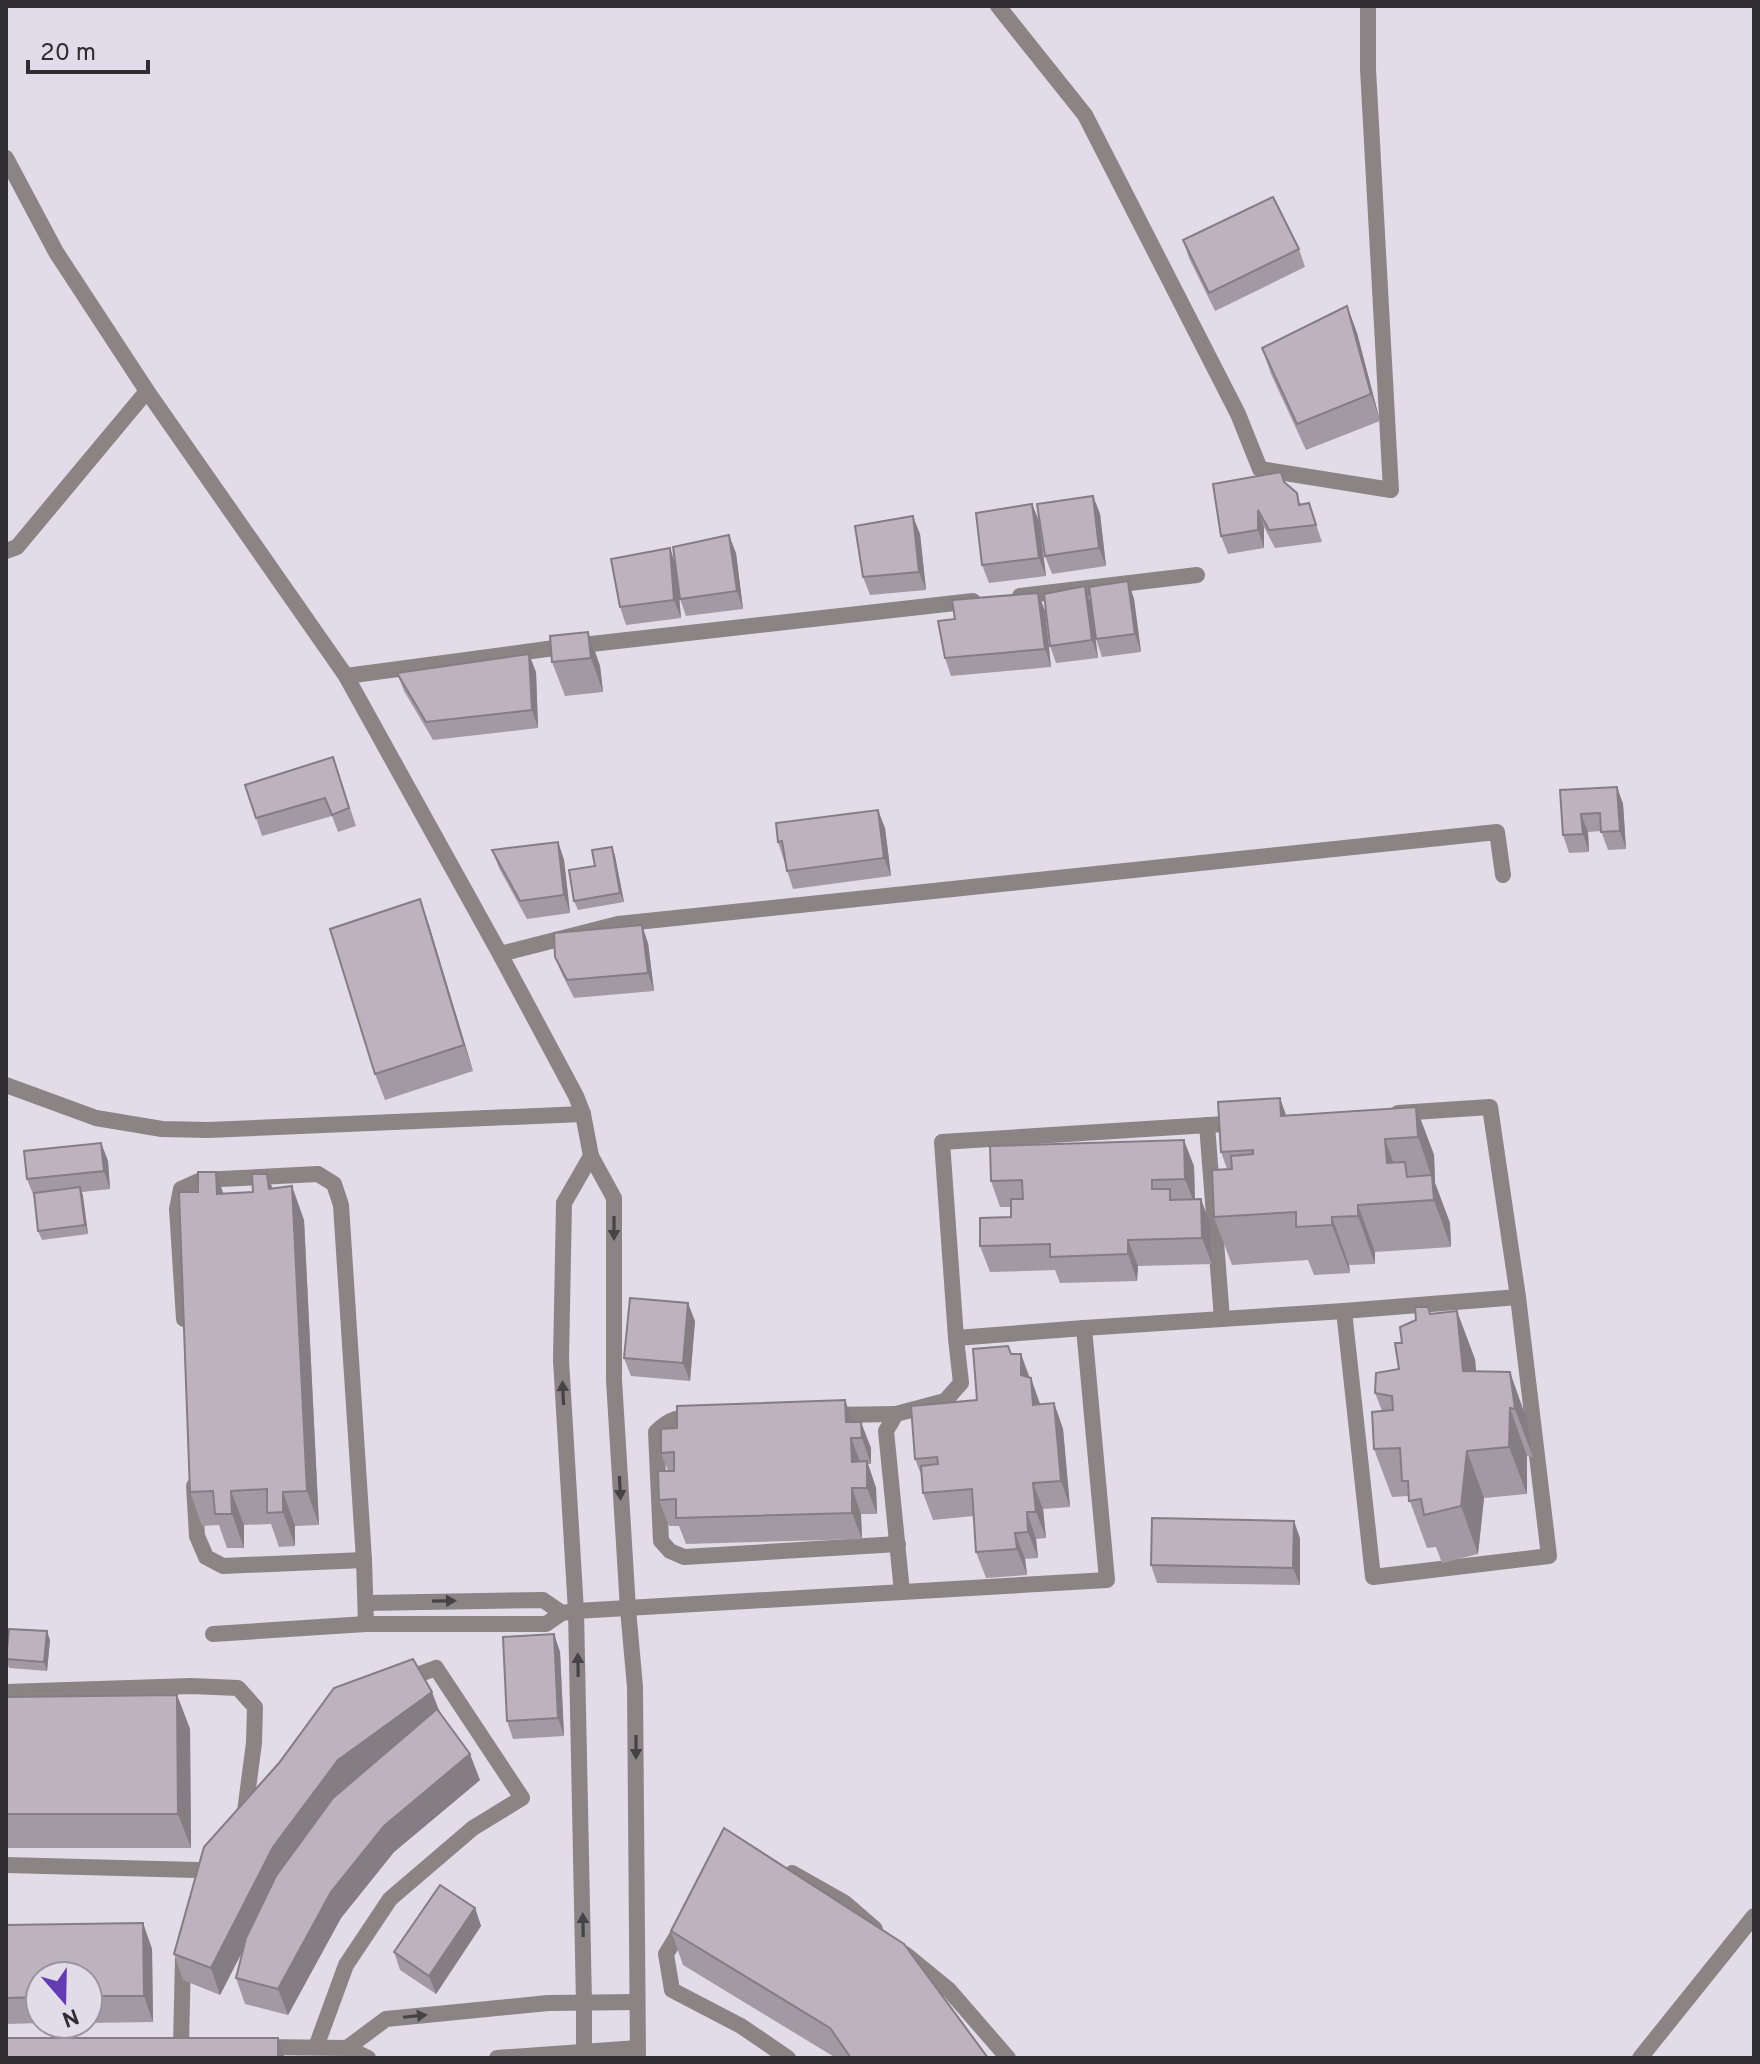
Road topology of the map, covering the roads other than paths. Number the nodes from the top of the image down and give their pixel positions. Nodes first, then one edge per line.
1 (998, 6) edge
2 (1368, 6) edge
3 (6, 158) edge
4 (147, 391) junction
5 (6, 551) edge
6 (1197, 575) dead end
7 (346, 676) junction
8 (1503, 875) dead end
9 (500, 954) junction
10 (6, 1085) edge
11 (583, 1114) junction
12 (1380, 1114) edge
13 (1254, 1122) edge
14 (1207, 1125) junction
15 (591, 1156) junction
16 (1518, 1297) junction
17 (1344, 1311) junction
18 (1222, 1319) junction
19 (1084, 1328) junction
20 (185, 1334) edge
21 (956, 1338) junction
22 (896, 1414) junction
23 (819, 1415) edge
24 (711, 1416) edge
25 (194, 1474) edge
26 (898, 1544) junction
27 (364, 1560) junction
28 (902, 1592) junction
29 (366, 1603) junction
30 (628, 1609) junction
31 (569, 1612) junction
32 (366, 1624) junction
33 (213, 1634) dead end
34 (386, 1687) edge
35 (6, 1692) edge
36 (262, 1798) edge
37 (776, 1864) edge
38 (6, 1865) edge
39 (199, 1871) edge
40 (696, 1904) edge
41 (1754, 1916) edge
42 (185, 1943) edge
43 (637, 2002) junction
44 (584, 2003) junction
45 (181, 2046) edge
46 (241, 2046) edge
47 (316, 2047) junction
48 (347, 2048) junction
49 (638, 2053) edge
50 (584, 2054) edge
51 (368, 2058) edge
52 (497, 2058) edge
53 (788, 2058) edge
54 (1008, 2058) edge
55 (1640, 2058) edge

1 - 2 street
3 - 4 street
4 - 5 street
4 - 7 street
6 - 7 street
7 - 9 street
8 - 9 street
9 - 11 street
10 - 11 street
11 - 15 street
12 - 16 street
13 - 14 street
14 - 18 street
14 - 21 street
15 -> 30 street
31 -> 15 street
16 - 17 street
16 - 17 street
17 - 18 street
18 - 19 street
19 - 21 street
19 - 28 street
20 - 27 street
21 - 22 street
22 - 23 street
22 - 26 street
24 - 26 street
25 - 27 street
26 - 28 street
27 - 29 street
28 - 30 street
29 -> 31 street
29 - 32 street
30 - 31 street
30 -> 43 street
31 - 32 street
44 -> 31 street
32 - 33 street
34 - 47 street
35 - 36 street
37 - 54 street
38 - 39 street
40 - 53 street
41 - 55 street
42 - 45 street
43 - 44 street
43 - 49 street
48 -> 44 street
44 - 50 street
46 - 47 street
47 - 48 street
48 - 51 street
49 - 50 street
50 - 52 street

